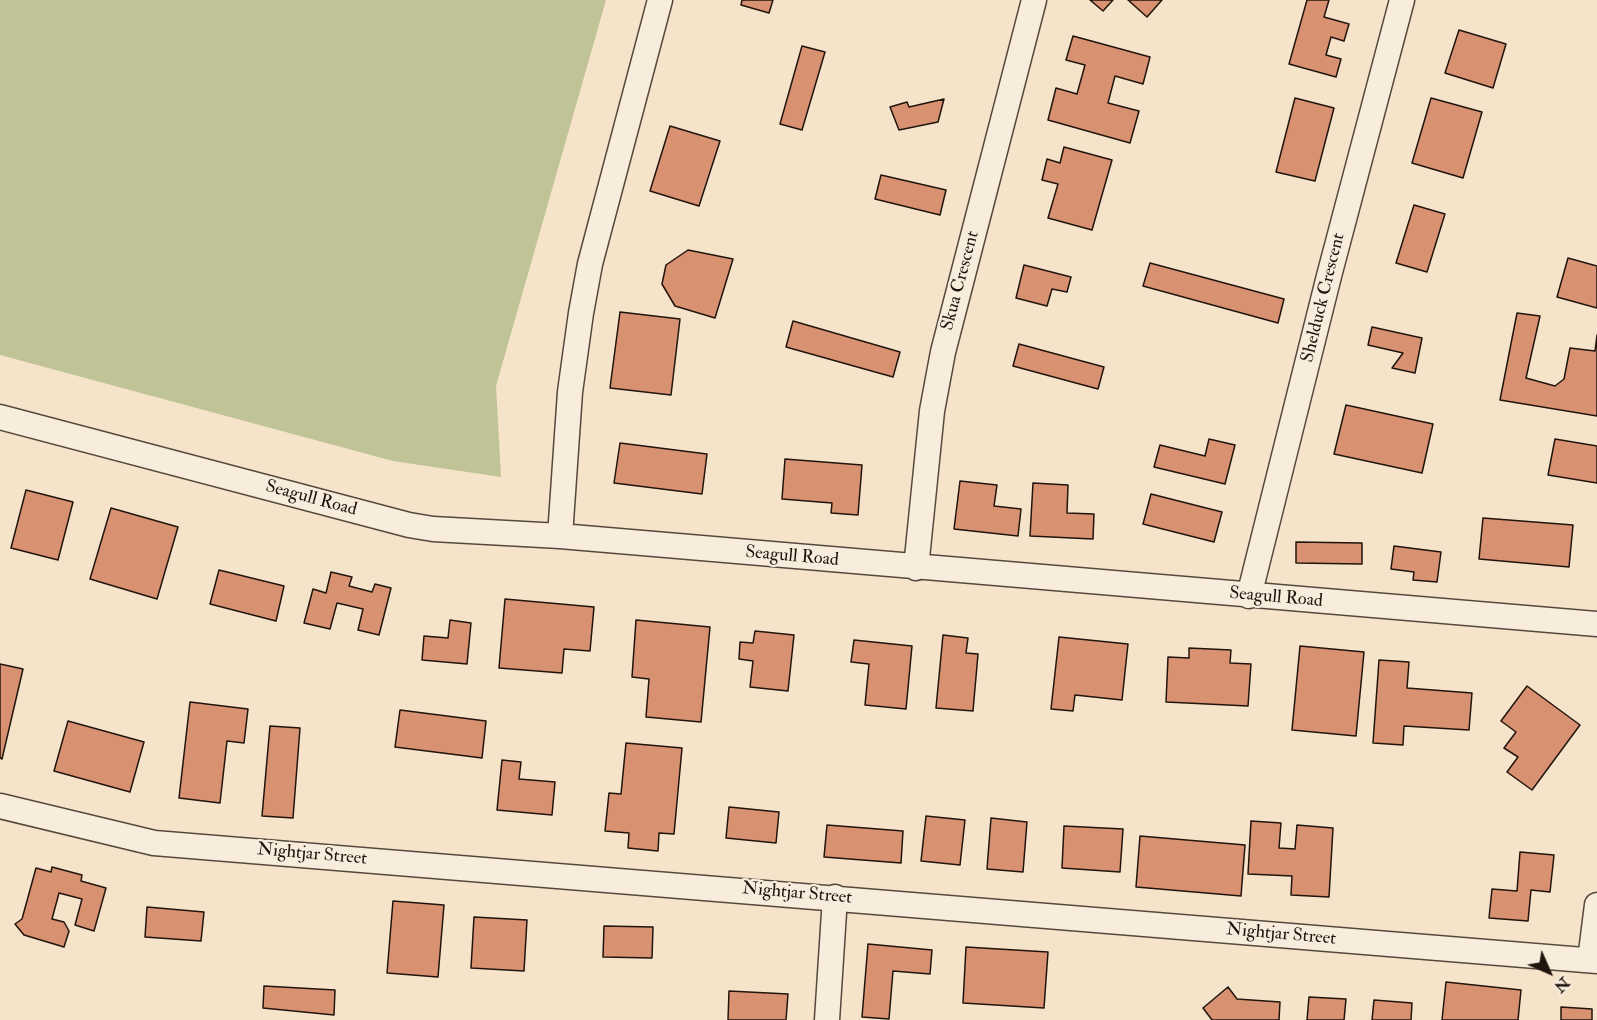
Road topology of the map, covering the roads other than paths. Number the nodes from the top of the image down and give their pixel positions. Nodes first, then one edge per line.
1 (660, 0) edge
2 (1034, 0) edge
3 (1402, 0) edge
4 (0, 417) edge
5 (560, 536) junction
6 (916, 568) junction
7 (1249, 596) junction
8 (1597, 624) edge
9 (0, 806) edge
10 (835, 897) junction
11 (1597, 905) edge
12 (1593, 961) edge
13 (827, 1020) edge

1 - 5 street
2 - 6 street, Skua Crescent
3 - 7 street, Shelduck Crescent
4 - 5 street, Seagull Road
5 - 6 street, Seagull Road
6 - 7 street, Seagull Road
7 - 8 street, Seagull Road
9 - 10 street, Nightjar Street
10 - 12 street, Nightjar Street
10 - 13 street
11 - 12 street

